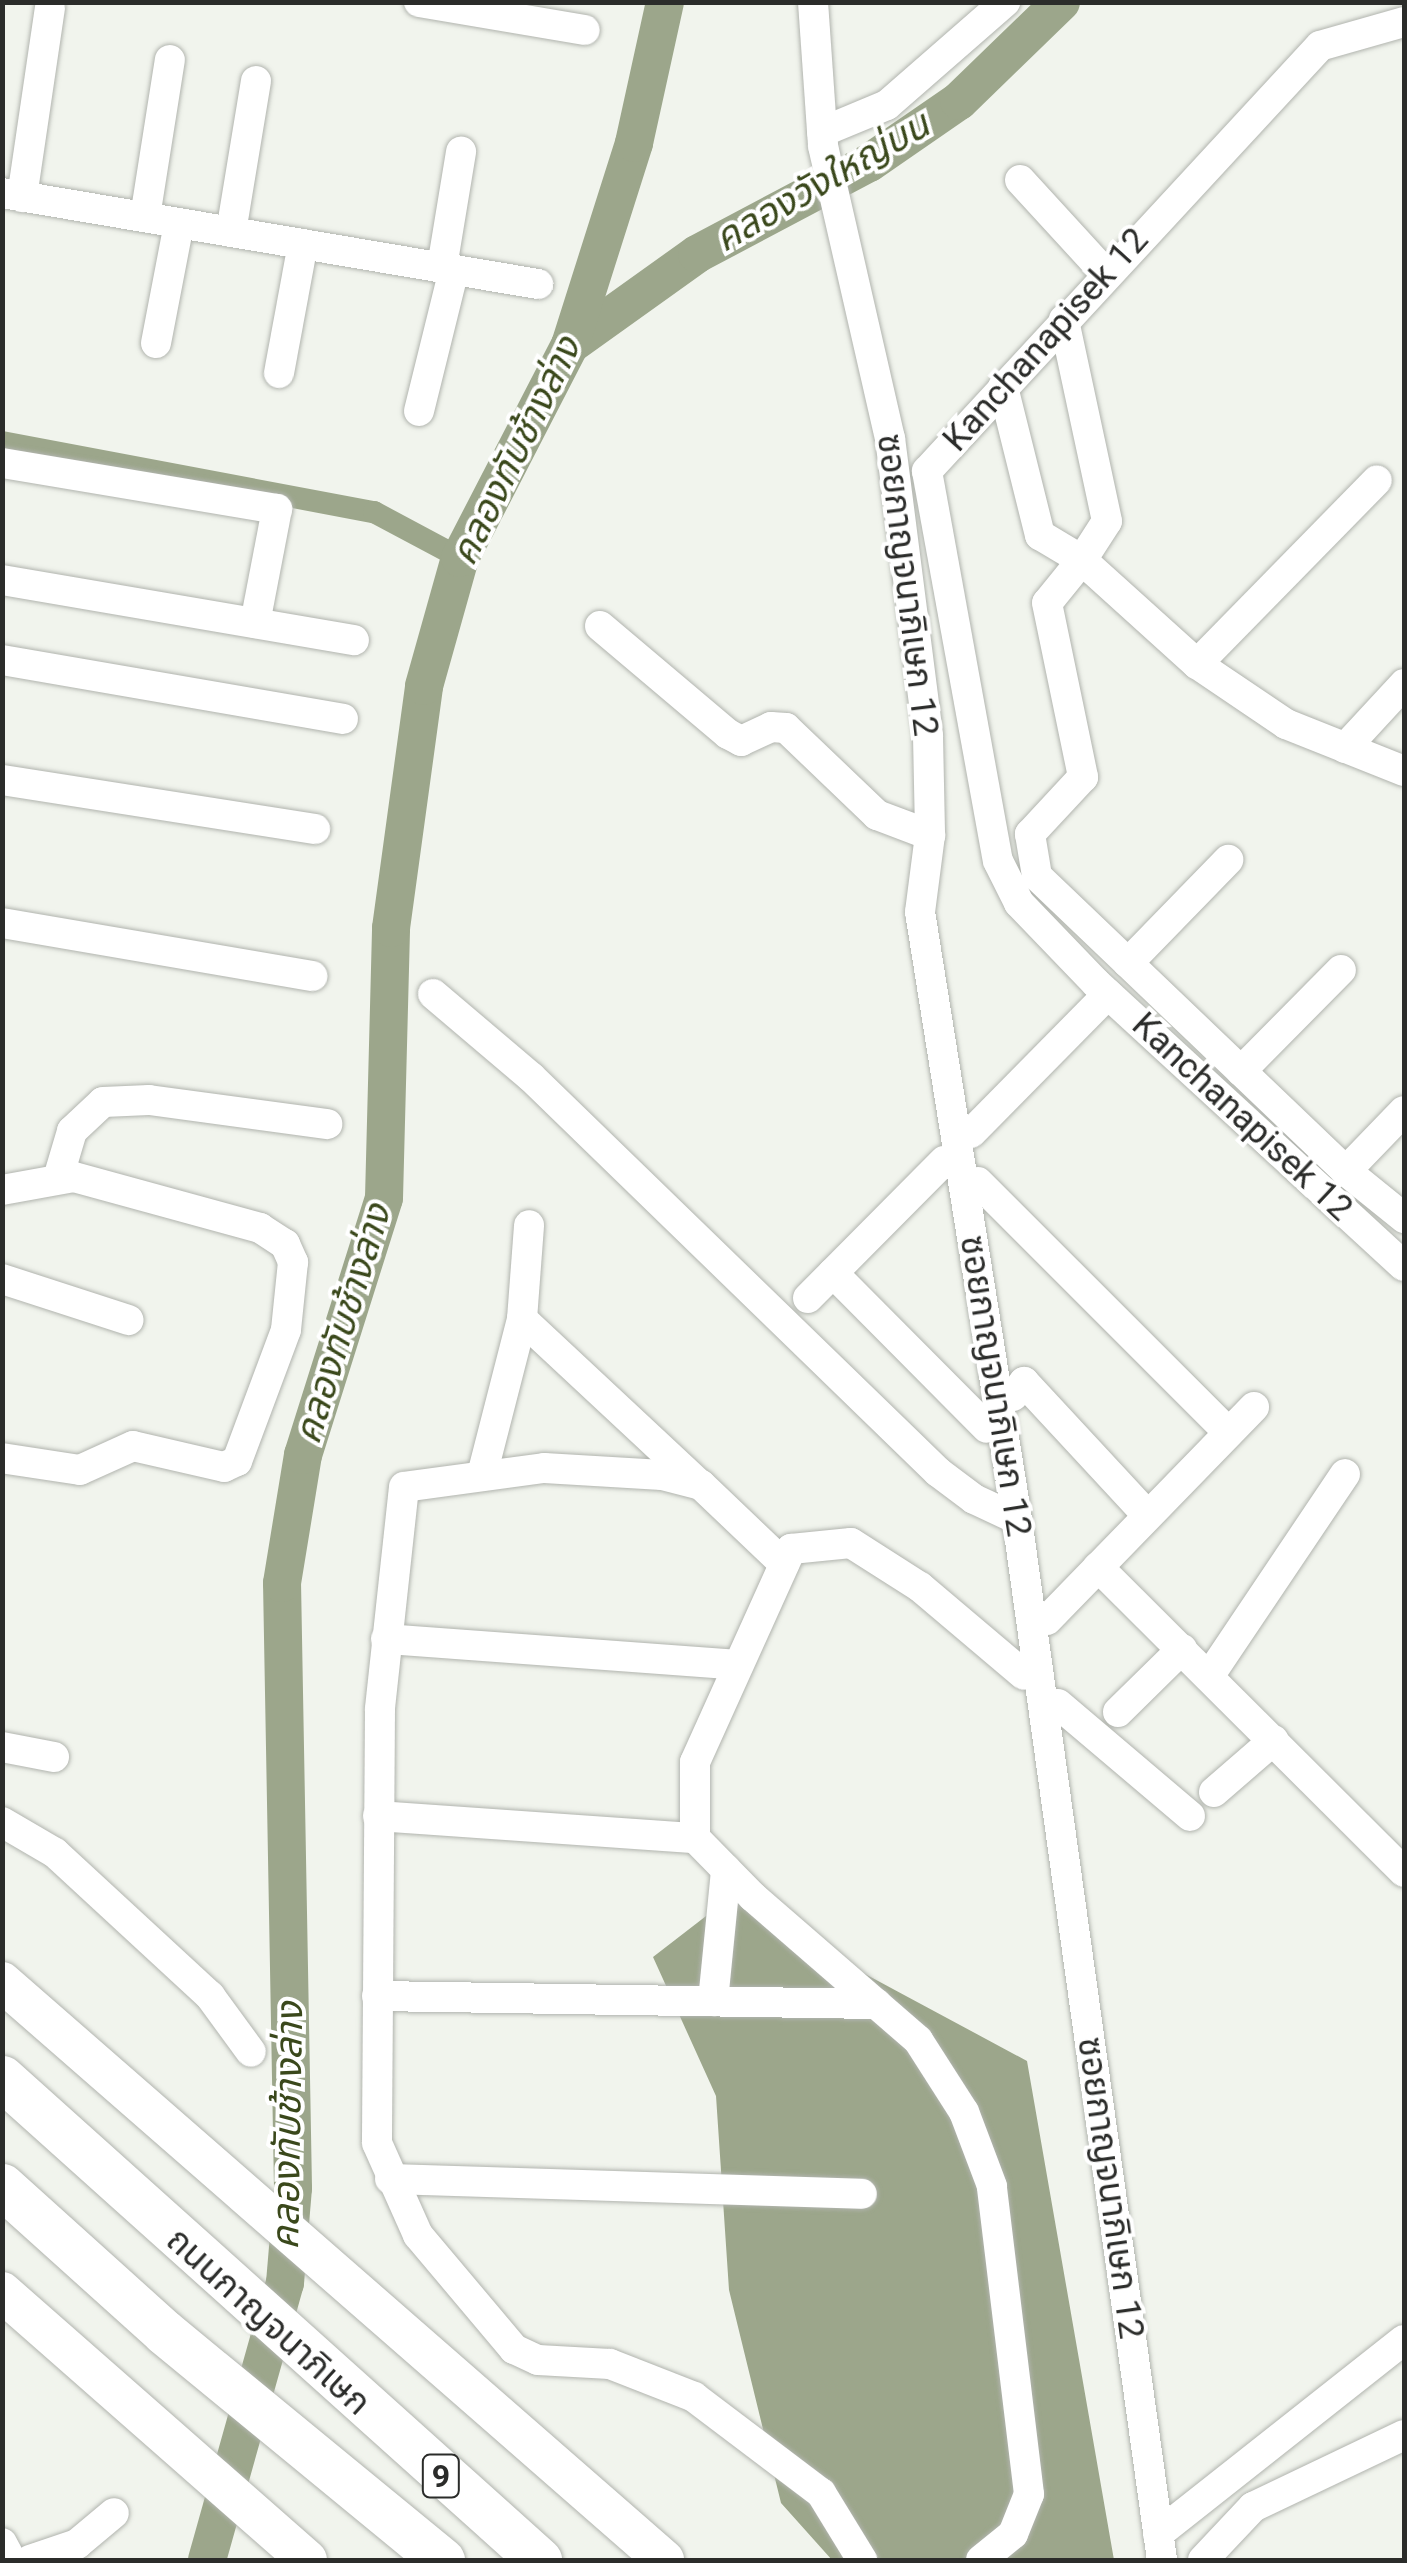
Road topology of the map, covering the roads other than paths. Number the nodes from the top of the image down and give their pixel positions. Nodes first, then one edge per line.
1 (420, 2) edge
2 (813, 2) edge
3 (1006, 2) edge
4 (50, 7) dead end
5 (1404, 22) edge
6 (585, 30) dead end
7 (170, 60) dead end
8 (256, 81) dead end
9 (822, 139) junction
10 (461, 152) dead end
11 (1020, 180) dead end
12 (12, 195) edge
13 (146, 218) junction
14 (180, 223) junction
15 (230, 232) junction
16 (303, 244) junction
17 (448, 268) junction
18 (1106, 274) junction
19 (538, 284) dead end
20 (1064, 320) junction
21 (156, 342) dead end
22 (279, 373) dead end
23 (1003, 386) junction
24 (419, 411) dead end
25 (2, 463) edge
26 (1377, 480) dead end
27 (1082, 560) junction
28 (2, 580) edge
29 (256, 623) junction
30 (600, 626) dead end
31 (354, 640) dead end
32 (2, 660) edge
33 (1197, 664) junction
34 (1404, 684) edge
35 (343, 719) dead end
36 (1345, 748) junction
37 (1404, 772) edge
38 (2, 780) edge
39 (316, 829) dead end
40 (930, 835) junction
41 (1228, 860) dead end
42 (2, 923) edge
43 (1128, 962) junction
44 (1341, 970) dead end
45 (312, 976) dead end
46 (432, 994) dead end
47 (1108, 994) junction
48 (1241, 1071) junction
49 (1404, 1110) edge
50 (327, 1124) dead end
51 (1346, 1170) junction
52 (59, 1175) junction
53 (978, 1182) dead end
54 (2, 1190) edge
55 (1404, 1218) edge
56 (528, 1225) dead end
57 (1404, 1266) edge
58 (833, 1273) junction
59 (2, 1279) edge
60 (808, 1298) dead end
61 (522, 1319) junction
62 (128, 1320) dead end
63 (1013, 1396) dead end
64 (1254, 1407) dead end
65 (987, 1428) dead end
66 (1227, 1431) junction
67 (2, 1458) edge
68 (1345, 1474) dead end
69 (482, 1476) junction
70 (700, 1485) junction
71 (1147, 1515) junction
72 (1017, 1519) junction
73 (784, 1564) junction
74 (1098, 1567) junction
75 (1047, 1620) dead end
76 (386, 1638) junction
77 (1182, 1649) junction
78 (737, 1665) junction
79 (1024, 1675) dead end
80 (1210, 1675) junction
81 (1058, 1704) dead end
82 (1118, 1712) dead end
83 (1274, 1740) junction
84 (2, 1746) edge
85 (54, 1756) dead end
86 (1214, 1792) dead end
87 (378, 1816) junction
88 (1190, 1816) dead end
89 (2, 1822) edge
90 (695, 1838) junction
91 (726, 1870) junction
92 (1404, 1872) edge
93 (2, 1982) edge
94 (376, 1996) junction
95 (714, 2002) junction
96 (876, 2004) junction
97 (250, 2052) dead end
98 (2, 2078) edge
99 (390, 2178) junction
100 (2, 2186) edge
101 (862, 2194) dead end
102 (6, 2302) edge
103 (1404, 2340) edge
104 (1404, 2435) edge
105 (114, 2513) dead end
106 (2, 2543) edge
107 (1160, 2548) edge
108 (305, 2558) edge
109 (11, 2560) edge
110 (30, 2560) edge
111 (442, 2560) edge
112 (538, 2560) edge
113 (664, 2560) edge
114 (862, 2560) edge
115 (982, 2560) edge
116 (1203, 2560) edge

1 - 6 street
2 - 9 street, ซอยกาญจนาภิเษก 12
3 - 9 street
4 - 12 street
5 - 18 street, Kanchanapisek 12
7 - 13 street
8 - 15 street
9 - 40 street, ซอยกาญจนาภิเษก 12
10 - 17 street
11 - 18 street
12 - 13 street
13 - 14 street
14 - 15 street
14 - 21 street
15 - 16 street
16 - 17 street
16 - 22 street
17 - 19 street
17 - 24 street
18 - 20 street, Kanchanapisek 12
20 - 23 street, Kanchanapisek 12
20 - 27 street
23 - 27 street
23 - 47 street, Kanchanapisek 12
25 - 29 street
26 - 33 street
27 - 33 street
27 - 43 street
28 - 29 street
29 - 31 street
30 - 40 street
32 - 35 street
33 - 36 street
34 - 36 street
36 - 37 street
38 - 39 street
40 - 72 street, ซอยกาญจนาภิเษก 12
41 - 43 street
42 - 45 street
43 - 48 street
44 - 48 street
46 - 72 street
47 - 57 street, Kanchanapisek 12
47 - 58 street
48 - 51 street
49 - 51 street
50 - 52 street
51 - 55 street
52 - 54 street
52 - 67 street
53 - 66 street
56 - 61 street
58 - 60 street
58 - 65 street
59 - 62 street
61 - 69 street
61 - 70 street
63 - 71 street
64 - 66 street
66 - 71 street
68 - 80 street
69 - 70 street
69 - 76 street
70 - 73 street
71 - 74 street
72 - 107 street, ซอยกาญจนาภิเษก 12
73 - 78 street
73 - 79 street
74 - 75 street
74 - 77 street
76 - 78 street
76 - 87 street
77 - 80 street
77 - 82 street
78 - 90 street
80 - 83 street
81 - 88 street
83 - 86 street
83 - 92 street
84 - 85 street
87 - 90 street
87 - 94 street
89 - 97 street
90 - 91 street
91 - 95 street
91 - 96 street
93 - 113 main road
94 - 95 street
94 - 99 street
95 - 96 street
96 - 115 street
98 - 112 highway, ถนนกาญจนาภิเษก / 9
99 - 101 street
99 - 114 street
100 - 111 highway, ถนนกาญจนาภิเษก / 9
102 - 108 main road
103 - 107 street
104 - 116 street
105 - 110 street
106 - 109 street

